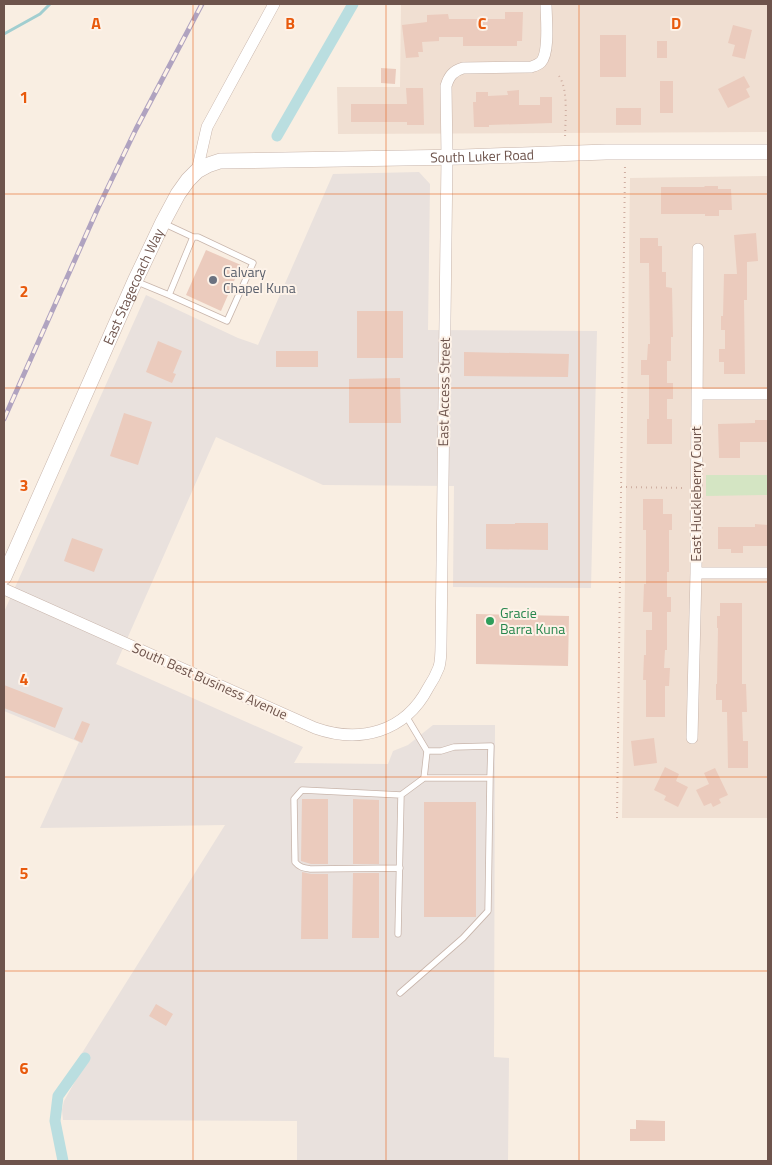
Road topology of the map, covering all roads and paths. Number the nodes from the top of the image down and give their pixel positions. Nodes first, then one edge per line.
1 (274, 4) edge
2 (546, 4) edge
3 (559, 76) dead end
4 (565, 142) dead end
5 (768, 152) edge
6 (447, 157) junction
7 (626, 165) dead end
8 (197, 171) junction
9 (163, 222) junction
10 (193, 237) junction
11 (698, 249) dead end
12 (135, 282) junction
13 (169, 295) junction
14 (697, 394) junction
15 (768, 394) edge
16 (621, 487) junction
17 (686, 488) dead end
18 (696, 573) junction
19 (768, 573) edge
20 (4, 577) edge
21 (4, 589) edge
22 (416, 706) joint
23 (406, 716) junction
24 (692, 738) dead end
25 (427, 751) junction
26 (424, 778) junction
27 (490, 778) junction
28 (401, 795) junction
29 (617, 818) dead end
30 (400, 868) junction
31 (398, 934) dead end
32 (400, 993) dead end

1 - 8 street, East Stagecoach Way
2 - 6 street, East Access Street
3 - 4 path
5 - 6 street, South Luker Road
6 - 8 street, South Luker Road
6 - 22 street, East Access Street
7 - 16 path
8 - 9 street, East Stagecoach Way
9 - 10 lane
9 - 12 street, East Stagecoach Way
10 - 13 lane
10 - 13 lane
11 - 14 street, East Huckleberry Court
12 - 13 lane
12 - 20 street, East Stagecoach Way
14 - 15 street
14 - 18 street, East Huckleberry Court
16 - 17 path
16 - 29 path
18 - 19 street
18 - 24 street, East Huckleberry Court
21 - 23 street, South Best Business Avenue
22 - 23 street, South Best Business Avenue
23 - 25 lane
25 - 26 lane
25 - 27 lane
26 - 27 lane
26 - 28 lane
27 - 32 lane
28 - 30 lane
28 - 30 lane
30 - 31 lane

